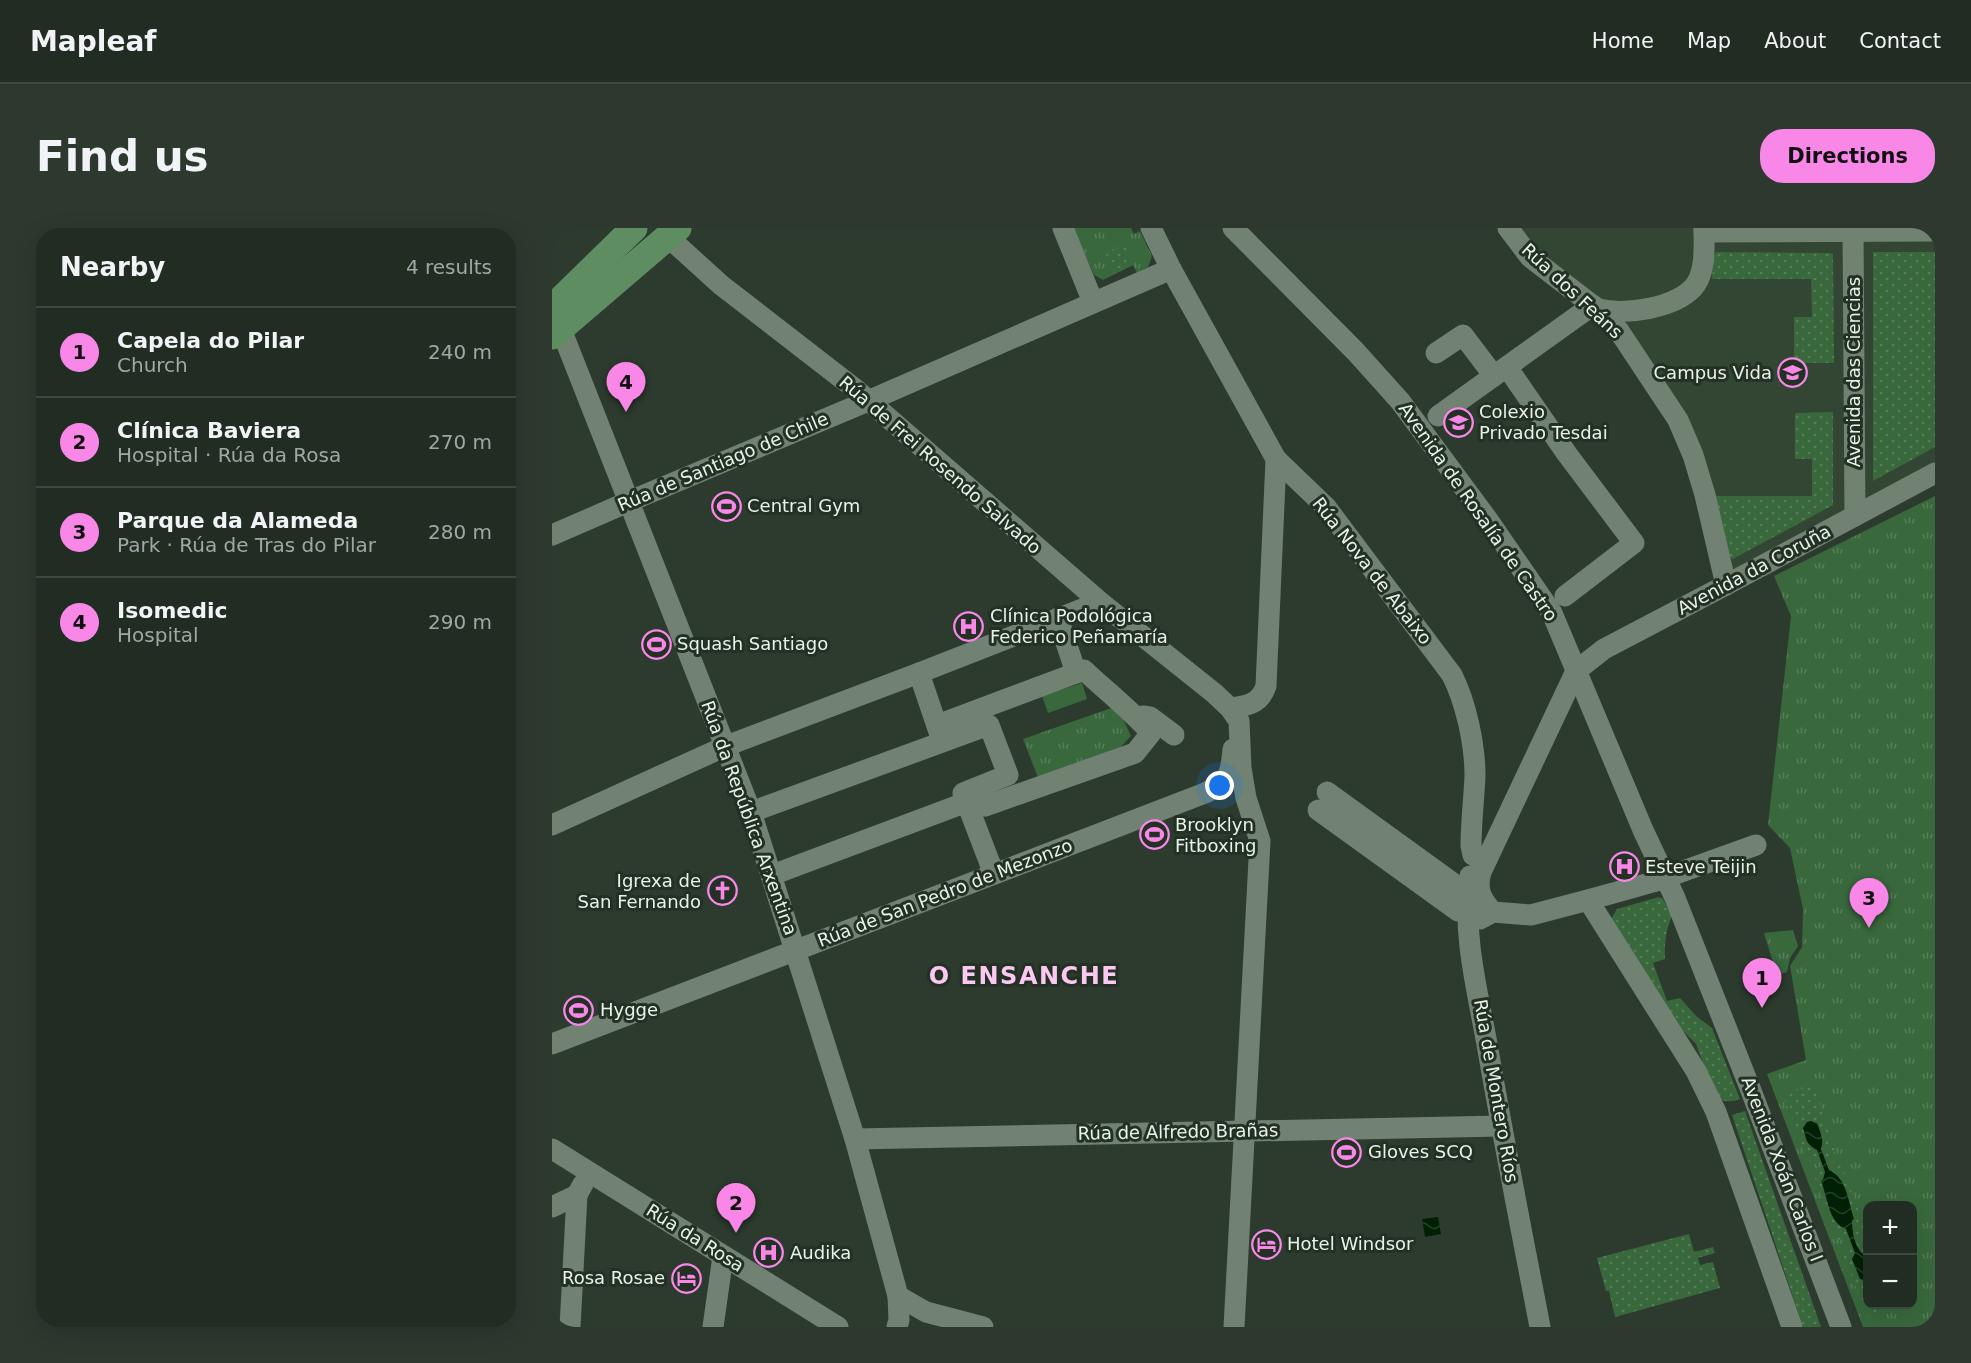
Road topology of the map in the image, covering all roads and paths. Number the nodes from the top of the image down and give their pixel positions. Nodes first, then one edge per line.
1 (634, 228) edge
2 (1063, 228) edge
3 (1151, 228) edge
4 (1508, 228) edge
5 (1238, 230) edge
6 (1704, 230) edge
7 (1853, 230) edge
8 (668, 231) edge
9 (1935, 231) edge
10 (1171, 269) junction
11 (1093, 302) junction
12 (1594, 307) junction
13 (1623, 322) junction
14 (555, 324) edge
15 (1436, 353) dead end
16 (1501, 372) junction
17 (868, 401) junction
18 (1438, 416) dead end
19 (1276, 459) junction
20 (1935, 473) edge
21 (628, 502) junction
22 (1855, 516) junction
23 (552, 536) edge
24 (1726, 585) junction
25 (1565, 596) dead end
26 (1100, 602) junction
27 (1058, 618) junction
28 (1576, 671) junction
29 (919, 673) junction
30 (1076, 673) junction
31 (1231, 710) junction
32 (1136, 716) junction
33 (940, 733) junction
34 (1174, 735) dead end
35 (726, 746) junction
36 (1322, 801) dead end
37 (967, 802) junction
38 (751, 812) junction
39 (552, 825) edge
40 (1755, 845) dead end
41 (1480, 857) junction
42 (994, 874) junction
43 (772, 875) junction
44 (1664, 878) junction
45 (1588, 900) junction
46 (1463, 902) junction
47 (1493, 912) junction
48 (1469, 934) junction
49 (796, 950) junction
50 (552, 1044) edge
51 (1501, 1126) junction
52 (1243, 1130) junction
53 (855, 1139) junction
54 (552, 1149) edge
55 (589, 1173) junction
56 (578, 1195) junction
57 (552, 1206) edge
58 (723, 1256) junction
59 (909, 1321) edge
60 (1842, 1323) edge
61 (570, 1327) edge
62 (713, 1327) edge
63 (838, 1327) edge
64 (983, 1327) edge
65 (1234, 1327) edge
66 (1540, 1327) edge
67 (1792, 1327) edge

1 - 14 main road
2 - 11 street
3 - 10 street, Rúa Nova de Abaixo
4 - 12 street, Rúa dos Feáns
5 - 28 street, Avenida de Rosalía de Castro
6 - 7 street
6 - 13 street
7 - 9 street
7 - 22 street, Avenida das Ciencias
8 - 14 main road
8 - 17 street, Rúa de Frei Rosendo Salvado
10 - 11 street, Rúa de Santiago de Chile
10 - 19 street, Rúa Nova de Abaixo
11 - 17 street, Rúa de Santiago de Chile
12 - 13 street
12 - 16 street, Avenida de Rosalía de Castro
13 - 24 street, Rúa dos Feáns
14 - 21 street, Rúa da República Arxentina
15 - 16 street, Avenida de Rosalía de Castro
16 - 18 street, Avenida de Rosalía de Castro
16 - 25 street, Avenida de Rosalía de Castro
17 - 21 street, Rúa de Santiago de Chile
17 - 26 street, Rúa de Frei Rosendo Salvado
19 - 31 street
19 - 41 street, Rúa Nova de Abaixo
20 - 22 street, Avenida da Coruña
21 - 23 street, Rúa de Santiago de Chile
21 - 35 street, Rúa da República Arxentina
22 - 24 street, Avenida da Coruña
24 - 28 street, Avenida da Coruña
26 - 27 street
26 - 31 street, Rúa de Frei Rosendo Salvado
27 - 29 street
27 - 30 street
28 - 41 street, Rúa de Montero Ríos
28 - 44 street, Avenida de Rosalía de Castro
29 - 33 street
29 - 35 street
30 - 32 street
30 - 33 street
31 - 42 street, Rúa de San Pedro de Mezonzo
31 - 52 street
32 - 34 street
32 - 37 street
33 - 37 street
33 - 38 street
35 - 38 street, Rúa da República Arxentina
35 - 39 street
36 - 46 street
37 - 42 street
37 - 43 street
38 - 43 street, Rúa da República Arxentina
40 - 44 street
41 - 46 street, Rúa de Montero Ríos
41 - 47 street
42 - 49 street, Rúa de San Pedro de Mezonzo
43 - 49 street, Rúa da República Arxentina
44 - 45 street
44 - 60 street, Avenida Xoán Carlos I
45 - 47 street
45 - 67 street
46 - 48 street, Rúa de Montero Ríos
47 - 48 street
48 - 51 street, Rúa de Montero Ríos
49 - 50 street, Rúa de San Pedro de Mezonzo
49 - 53 street, Rúa da República Arxentina
51 - 52 street, Rúa de Alfredo Brañas
51 - 66 street, Rúa de Montero Ríos
52 - 53 street, Rúa de Alfredo Brañas
52 - 65 street
53 - 59 street, Rúa da República Arxentina
54 - 55 street, Rúa da Rosa
55 - 56 street
55 - 58 street, Rúa da Rosa
56 - 57 street
56 - 61 street
58 - 62 street
58 - 63 street, Rúa da Rosa
59 - 64 street

